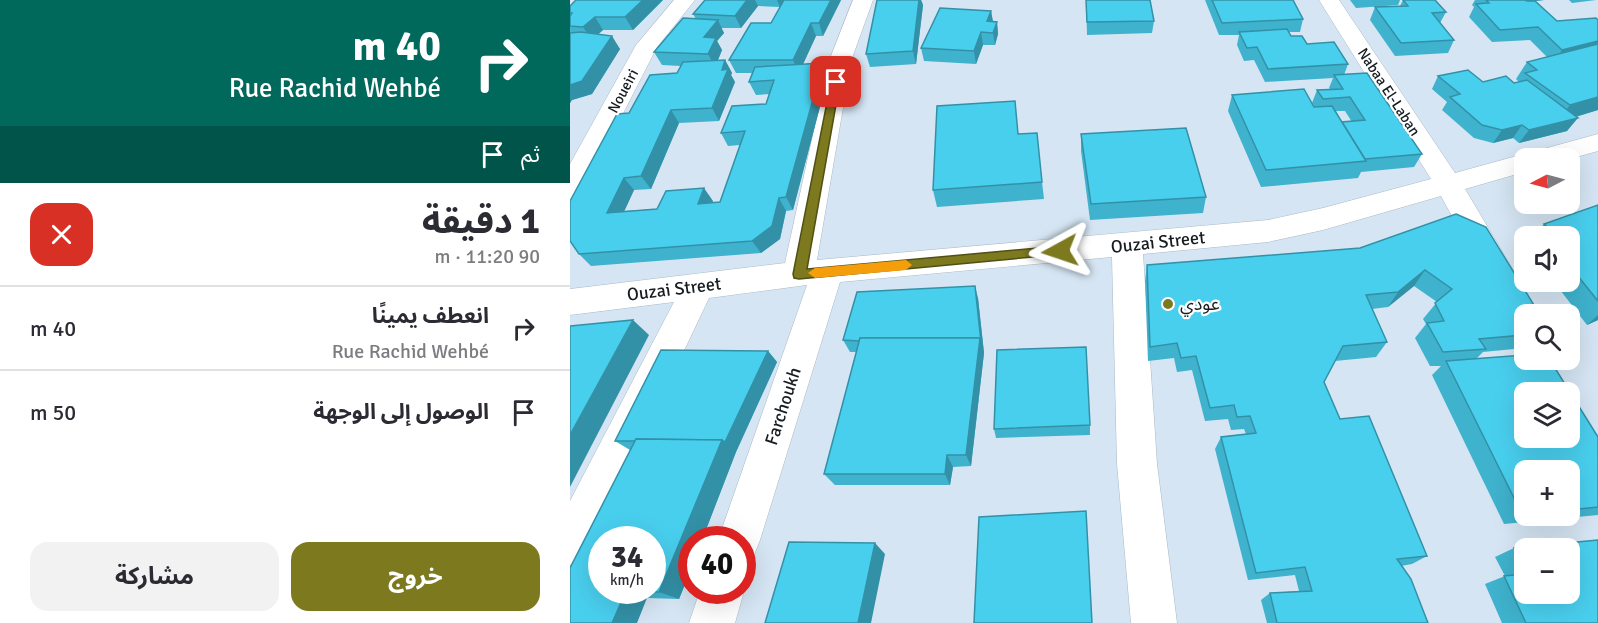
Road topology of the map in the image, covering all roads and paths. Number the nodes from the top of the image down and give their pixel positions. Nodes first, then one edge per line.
1 (685, 0) edge
2 (863, 0) edge
3 (1329, 0) edge
4 (1598, 142) edge
5 (1577, 148) edge
6 (1514, 166) edge
7 (1448, 184) junction
8 (570, 190) edge
9 (1127, 245) junction
10 (813, 273) junction
11 (698, 287) junction
12 (570, 302) edge
13 (1517, 304) edge
14 (743, 526) edge
15 (570, 544) edge
16 (718, 604) edge
17 (712, 623) edge
18 (1154, 623) edge

1 - 8 street, Noueiri
2 - 10 street, Farchoukh
3 - 7 street, Nabaa El-Laban
4 - 5 street
6 - 7 street, Ouzai Street
7 - 9 street, Ouzai Street
7 - 13 street, Nabaa El-Laban
9 - 10 street, Ouzai Street
9 - 18 street
10 - 11 street, Ouzai Street
10 - 14 street, Farchoukh
11 - 12 street, Ouzai Street
11 - 15 street
16 - 17 street

